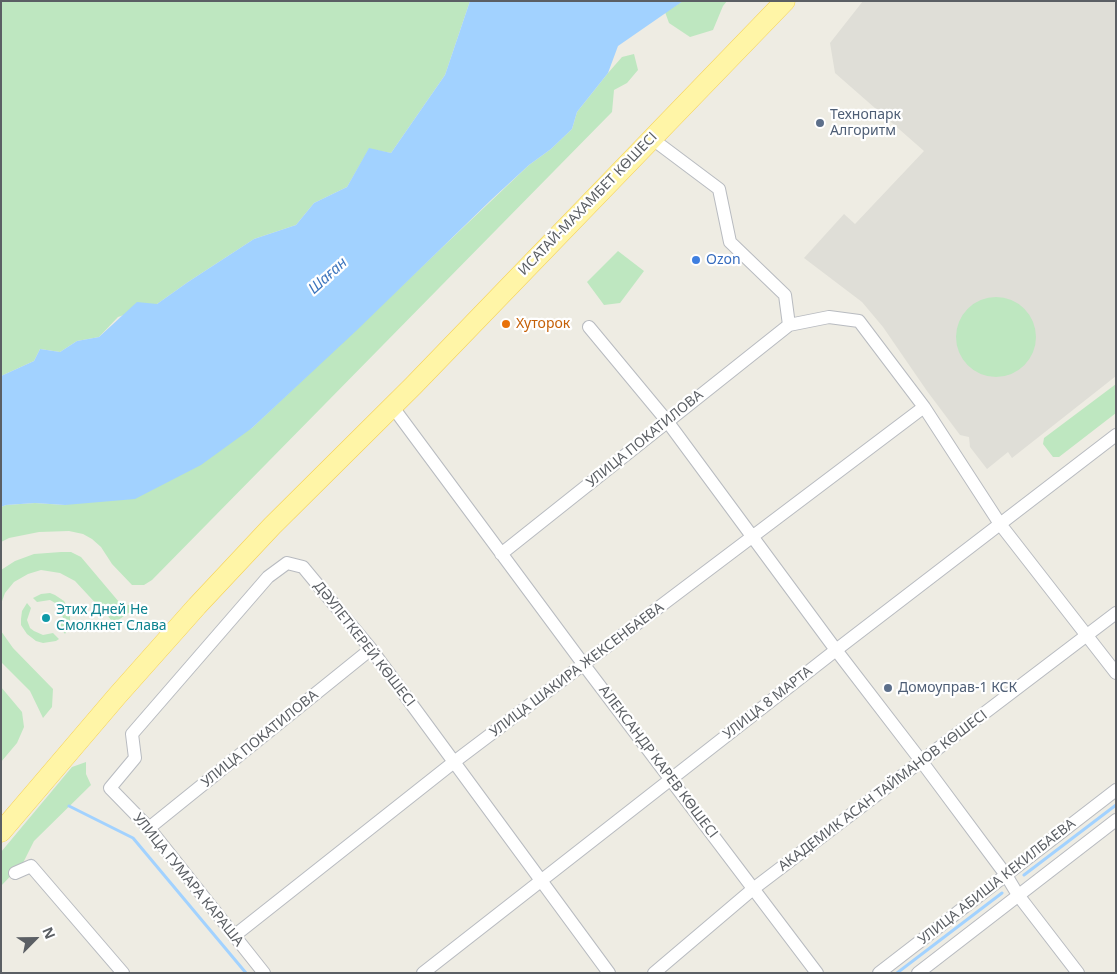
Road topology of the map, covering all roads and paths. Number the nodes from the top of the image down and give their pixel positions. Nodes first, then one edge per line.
1 (769, 1) edge
2 (785, 1) edge
3 (651, 138) junction
4 (789, 325) junction
5 (589, 327) dead end
6 (387, 401) junction
7 (924, 407) junction
8 (666, 422) junction
9 (1116, 435) edge
10 (1000, 524) junction
11 (752, 537) junction
12 (501, 554) junction
13 (1116, 613) edge
14 (1087, 636) junction
15 (371, 649) junction
16 (836, 650) junction
17 (584, 665) junction
18 (1116, 673) edge
19 (454, 762) junction
20 (922, 762) junction
21 (671, 779) junction
22 (110, 788) joint
23 (1116, 790) edge
24 (1, 815) edge
25 (1116, 820) edge
26 (148, 828) junction
27 (1, 832) edge
28 (15, 873) dead end
29 (1006, 875) junction
30 (541, 880) junction
31 (753, 889) junction
32 (1018, 895) junction
33 (234, 936) junction
34 (123, 973) edge
35 (264, 973) edge
36 (423, 973) edge
37 (609, 973) edge
38 (654, 973) edge
39 (818, 973) edge
40 (878, 973) edge
41 (918, 973) edge
42 (1078, 973) edge

1 - 6 main road
2 - 3 main road, ИСАТАЙ-МАХАМБЕТ КӨШЕСІ
3 - 4 street
3 - 6 main road, ИСАТАЙ-МАХАМБЕТ КӨШЕСІ
4 - 7 street
4 - 8 street, УЛИЦА ПОКАТИЛОВА
5 - 8 street
6 - 12 street, АЛЕКСАНДР КАРЕВ КӨШЕСІ
6 - 24 main road
6 - 27 main road
7 - 10 street
7 - 11 street, УЛИЦА ШАКИРА ЖЕКСЕНБАЕВА
8 - 11 street
8 - 12 street, УЛИЦА ПОКАТИЛОВА
9 - 10 street, УЛИЦА 8 МАРТА
10 - 14 street
10 - 16 street, УЛИЦА 8 МАРТА
11 - 16 street
11 - 17 street, УЛИЦА ШАКИРА ЖЕКСЕНБАЕВА
12 - 17 street, АЛЕКСАНДР КАРЕВ КӨШЕСІ
13 - 14 street, АКАДЕМИК АСАН ТАЙМАНОВ КӨШЕСІ
14 - 18 street
14 - 20 street, АКАДЕМИК АСАН ТАЙМАНОВ КӨШЕСІ
15 - 19 street, ДӘУЛЕТКЕРЕЙ КӨШЕСІ
15 - 22 street, ДӘУЛЕТКЕРЕЙ КӨШЕСІ
15 - 26 street, УЛИЦА ПОКАТИЛОВА
16 - 20 street
16 - 21 street, УЛИЦА 8 МАРТА
17 - 19 street, УЛИЦА ШАКИРА ЖЕКСЕНБАЕВА
17 - 21 street, АЛЕКСАНДР КАРЕВ КӨШЕСІ
19 - 30 street, ДӘУЛЕТКЕРЕЙ КӨШЕСІ
19 - 33 street, УЛИЦА ШАКИРА ЖЕКСЕНБАЕВА
20 - 29 street
20 - 31 street, АКАДЕМИК АСАН ТАЙМАНОВ КӨШЕСІ
21 - 30 street, УЛИЦА 8 МАРТА
21 - 31 street, АЛЕКСАНДР КАРЕВ КӨШЕСІ
22 - 26 street, УЛИЦА ГУМАРА КАРАША
23 - 29 street, УЛИЦА АБИША КЕКИЛБАЕВА
25 - 32 street, УЛИЦА АБИША КЕКИЛБАЕВА
26 - 33 street, УЛИЦА ГУМАРА КАРАША
28 - 34 street
29 - 32 street
29 - 40 street, УЛИЦА АБИША КЕКИЛБАЕВА
30 - 36 street, УЛИЦА 8 МАРТА
30 - 37 street, ДӘУЛЕТКЕРЕЙ КӨШЕСІ
31 - 38 street, АКАДЕМИК АСАН ТАЙМАНОВ КӨШЕСІ
31 - 39 street, АЛЕКСАНДР КАРЕВ КӨШЕСІ
32 - 41 street, УЛИЦА АБИША КЕКИЛБАЕВА
32 - 42 street
33 - 35 street, УЛИЦА ГУМАРА КАРАША

